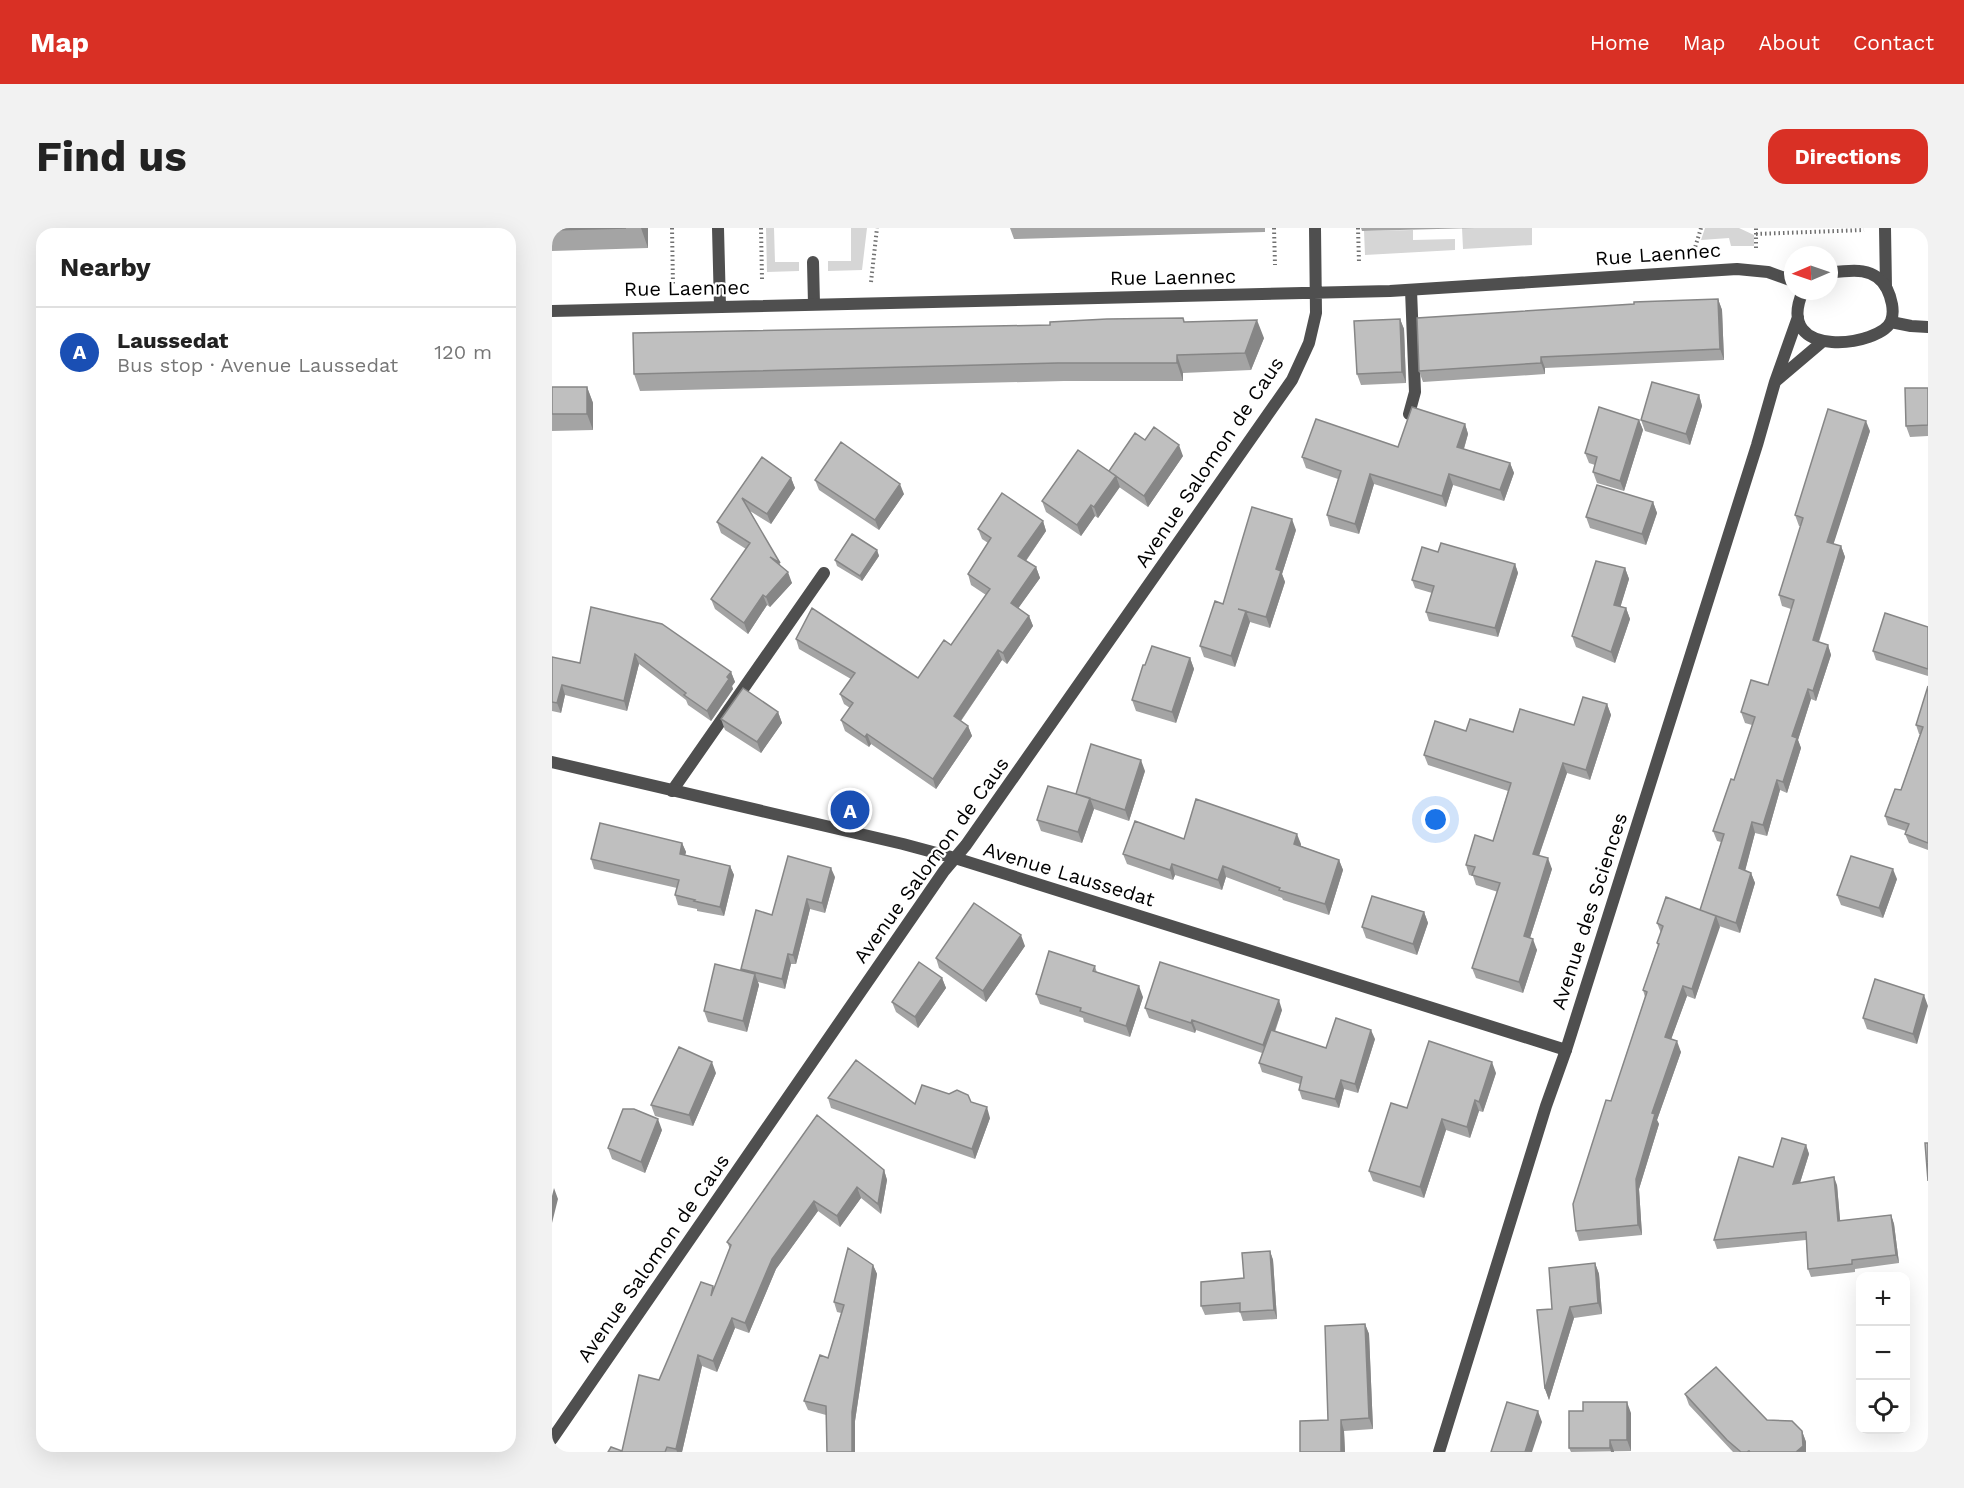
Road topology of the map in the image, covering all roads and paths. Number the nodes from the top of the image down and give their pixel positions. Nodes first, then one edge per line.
1 (672, 228) edge
2 (718, 228) edge
3 (761, 228) edge
4 (877, 228) edge
5 (1274, 228) edge
6 (1315, 228) edge
7 (1358, 228) edge
8 (1701, 228) edge
9 (1756, 228) edge
10 (1885, 228) edge
11 (1868, 230) dead end
12 (1756, 234) junction
13 (1756, 249) dead end
14 (1694, 252) dead end
15 (813, 262) dead end
16 (1359, 262) dead end
17 (1275, 265) dead end
18 (1838, 273) edge
19 (1784, 278) edge
20 (762, 279) dead end
21 (1886, 287) junction
22 (1412, 290) junction
23 (1317, 293) junction
24 (1799, 300) edge
25 (872, 303) junction
26 (814, 304) junction
27 (720, 307) junction
28 (674, 308) junction
29 (552, 311) edge
30 (1798, 316) junction
31 (1891, 322) junction
32 (1928, 327) edge
33 (1822, 342) junction
34 (1775, 382) junction
35 (1409, 414) edge
36 (824, 573) dead end
37 (552, 762) edge
38 (672, 791) junction
39 (955, 858) junction
40 (1566, 1050) junction
41 (552, 1439) edge
42 (1438, 1452) edge

1 - 28 path
2 - 27 street
3 - 20 path
4 - 25 path
5 - 17 path
6 - 23 street, Avenue Salomon de Caus
7 - 16 path
8 - 14 path
9 - 12 path
10 - 21 street
11 - 12 path
12 - 13 path
15 - 26 street
18 - 21 street
19 - 22 street, Rue Laennec
21 - 31 street
22 - 23 street, Rue Laennec
22 - 35 street
23 - 25 street, Rue Laennec
23 - 39 street, Avenue Salomon de Caus
24 - 30 street, Avenue des Sciences
25 - 26 street, Rue Laennec
26 - 27 street, Rue Laennec
27 - 28 street, Rue Laennec
28 - 29 street, Rue Laennec
30 - 33 street
30 - 34 street, Avenue des Sciences
31 - 32 street
31 - 33 street
33 - 34 street
34 - 40 street, Avenue des Sciences
36 - 38 street
37 - 38 street, Avenue Laussedat
38 - 39 street, Avenue Laussedat
39 - 40 street, Avenue Laussedat
39 - 41 street, Avenue Salomon de Caus
40 - 42 street, Avenue des Sciences

